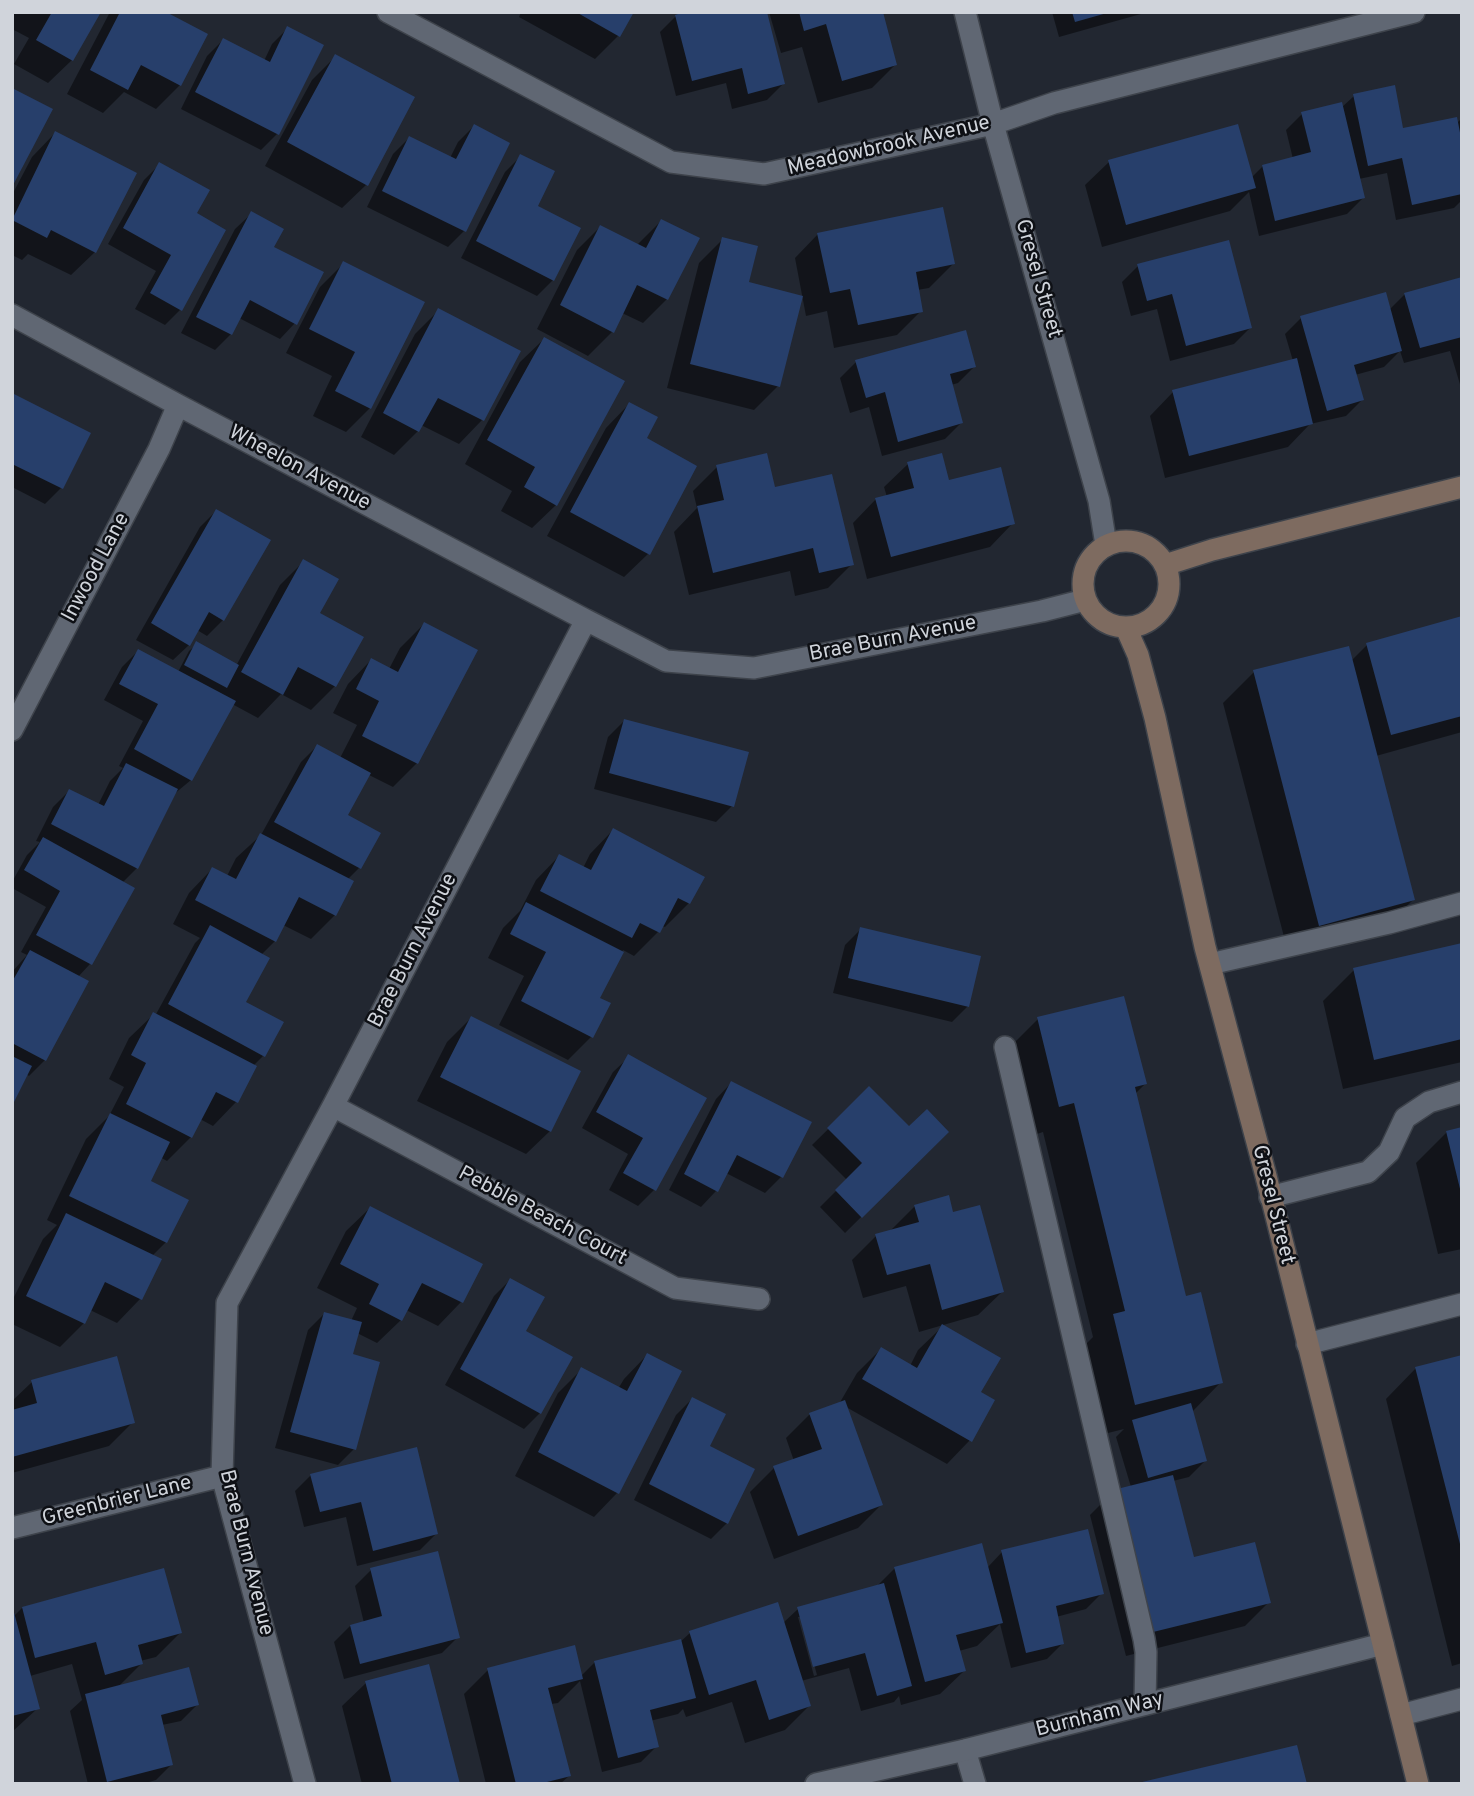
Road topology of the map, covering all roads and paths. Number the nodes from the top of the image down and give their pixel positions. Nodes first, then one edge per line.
1 (388, 12) edge
2 (965, 12) edge
3 (1414, 12) edge
4 (993, 124) junction
5 (12, 315) edge
6 (178, 405) junction
7 (1462, 487) edge
8 (1106, 545) junction
9 (1165, 565) junction
10 (1085, 600) junction
11 (586, 620) junction
12 (1126, 628) junction
13 (12, 730) edge
14 (1462, 903) edge
15 (1210, 964) junction
16 (1006, 1047) dead end
17 (1462, 1093) edge
18 (333, 1106) junction
19 (1270, 1197) junction
20 (760, 1299) dead end
21 (1462, 1304) edge
22 (1307, 1344) junction
23 (222, 1476) junction
24 (12, 1528) edge
25 (1383, 1644) junction
26 (1462, 1699) edge
27 (1145, 1704) junction
28 (1401, 1715) junction
29 (965, 1750) junction
30 (305, 1784) edge
31 (816, 1784) edge
32 (975, 1784) edge
33 (1418, 1784) edge

1 - 4 street, Meadowbrook Avenue
2 - 4 street, Gresel Street
3 - 4 street, Meadowbrook Avenue
4 - 8 street, Gresel Street
5 - 6 street, Wheelon Avenue
6 - 11 street, Wheelon Avenue
6 - 13 street, Inwood Lane
7 - 9 street
8 - 9 street
8 - 10 street
9 - 12 street
10 - 11 street, Brae Burn Avenue
10 - 12 street
11 - 18 street, Brae Burn Avenue
12 - 15 street, Gresel Street
14 - 15 street
15 - 19 street, Gresel Street
16 - 27 street
17 - 19 street
18 - 20 street, Pebble Beach Court
18 - 23 street, Brae Burn Avenue
19 - 22 street, Gresel Street
21 - 22 street
22 - 25 street, Gresel Street
23 - 24 street, Greenbrier Lane
23 - 30 street, Brae Burn Avenue
25 - 27 street, Burnham Way
25 - 28 street, Gresel Street
26 - 28 street
27 - 29 street, Burnham Way
28 - 33 street, Gresel Street
29 - 31 street, Burnham Way
29 - 32 street

